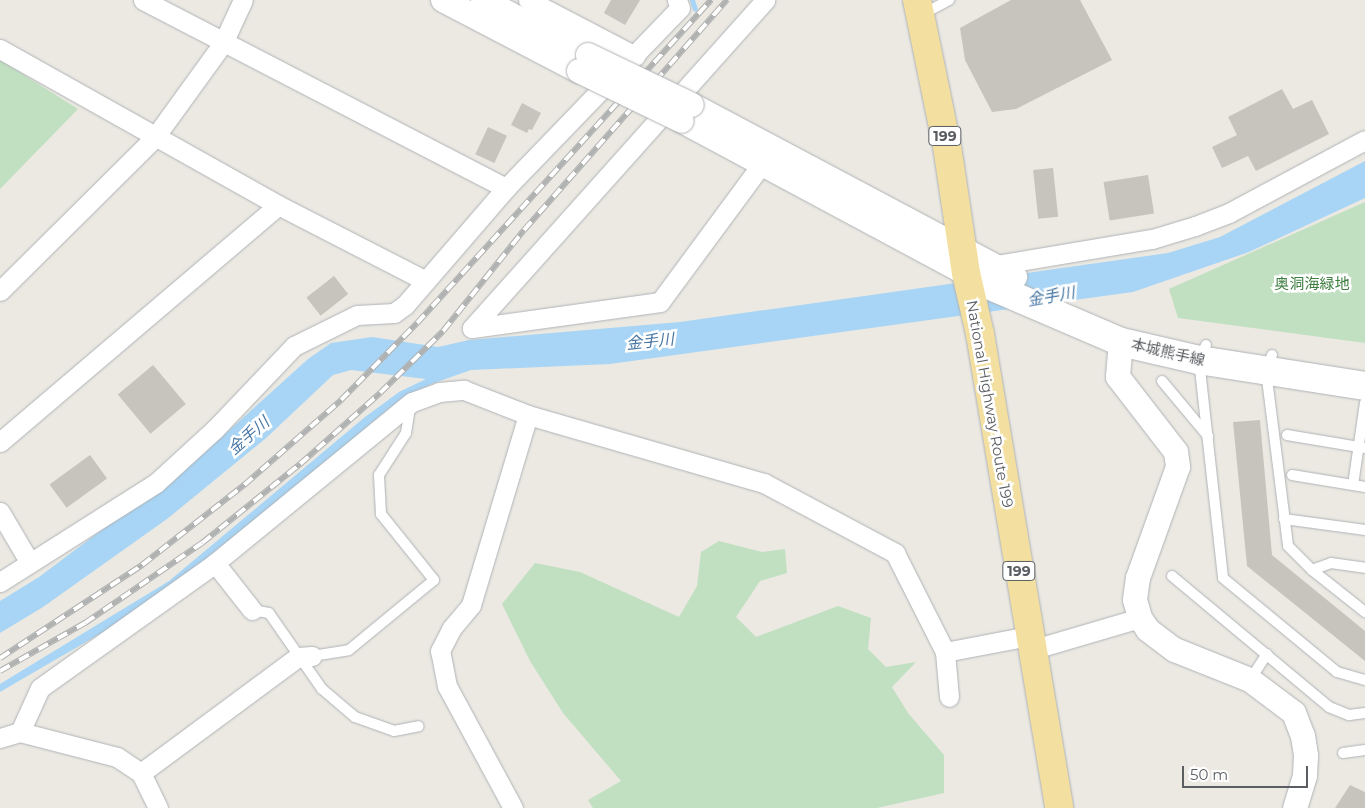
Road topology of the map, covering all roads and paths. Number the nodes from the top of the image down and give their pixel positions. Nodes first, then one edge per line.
1 (143, 0) edge
2 (243, 0) edge
3 (443, 0) edge
4 (483, 0) edge
5 (528, 0) edge
6 (677, 0) edge
7 (766, 0) edge
8 (949, 0) edge
9 (918, 8) edge
10 (223, 43) junction
11 (0, 49) edge
12 (634, 56) junction
13 (583, 63) junction
14 (687, 113) junction
15 (155, 137) junction
16 (1365, 140) edge
17 (761, 165) junction
18 (506, 188) junction
19 (278, 205) junction
20 (975, 267) junction
21 (1015, 277) joint
22 (424, 280) junction
23 (0, 291) edge
24 (1081, 315) junction
25 (1121, 342) junction
26 (1202, 353) junction
27 (1269, 363) junction
28 (1365, 370) edge
29 (1162, 381) dead end
30 (1365, 386) edge
31 (412, 402) junction
32 (1365, 403) edge
33 (528, 415) junction
34 (1287, 436) dead end
35 (1209, 437) junction
36 (0, 442) edge
37 (1361, 448) edge
38 (1292, 475) dead end
39 (1353, 485) junction
40 (1365, 487) edge
41 (0, 512) edge
42 (1284, 519) junction
43 (1365, 530) edge
44 (30, 563) junction
45 (215, 563) junction
46 (1365, 568) edge
47 (1312, 570) junction
48 (1172, 576) dead end
49 (0, 582) edge
50 (252, 610) joint
51 (1365, 612) edge
52 (1140, 618) junction
53 (1030, 643) junction
54 (946, 652) junction
55 (1267, 654) junction
56 (305, 656) junction
57 (1250, 680) junction
58 (1365, 680) edge
59 (949, 697) dead end
60 (1365, 713) edge
61 (419, 726) dead end
62 (20, 732) junction
63 (0, 738) edge
64 (1365, 750) edge
65 (1343, 753) dead end
66 (141, 773) junction
67 (158, 808) edge
68 (513, 808) edge
69 (1059, 808) edge
70 (1295, 808) edge

1 - 10 street
2 - 10 street
3 - 13 street
4 - 13 street
5 - 12 street
6 - 12 street
7 - 17 street
8 - 9 lane
9 - 20 highway, National Highway Route 199 / 199
10 - 15 street
10 - 18 street
11 - 15 street
12 - 18 street
13 - 14 street, bridge
14 - 17 street
14 - 20 street
15 - 19 street
15 - 23 street
16 - 20 street
17 - 20 street
18 - 22 street
19 - 22 street
19 - 36 street
20 - 21 street
20 - 24 main road, 本城熊手線
20 - 53 highway, National Highway Route 199 / 199
21 - 24 main road, 本城熊手線
22 - 44 street
24 - 25 main road, 本城熊手線
24 - 26 main road, 本城熊手線
25 - 26 main road, 本城熊手線
25 - 52 street
26 - 27 main road, 本城熊手線
26 - 35 lane
27 - 28 main road, 本城熊手線
27 - 30 main road, 本城熊手線
27 - 42 lane
29 - 35 lane
31 - 33 street
31 - 45 street
31 - 56 lane
32 - 37 lane
33 - 54 street
33 - 68 street
34 - 37 lane
35 - 58 lane
37 - 39 lane
38 - 39 lane
39 - 40 lane
41 - 44 street
42 - 43 lane
42 - 47 lane
44 - 49 street
45 - 50 street
45 - 62 street
46 - 47 lane
47 - 51 lane
48 - 55 lane
50 - 56 lane
52 - 53 street
52 - 57 street
53 - 54 street
53 - 69 highway, National Highway Route 199 / 199
54 - 59 street
55 - 57 lane
55 - 60 lane
56 - 61 lane
56 - 66 street
57 - 70 street
62 - 63 street
62 - 66 street
64 - 65 lane
66 - 67 street

